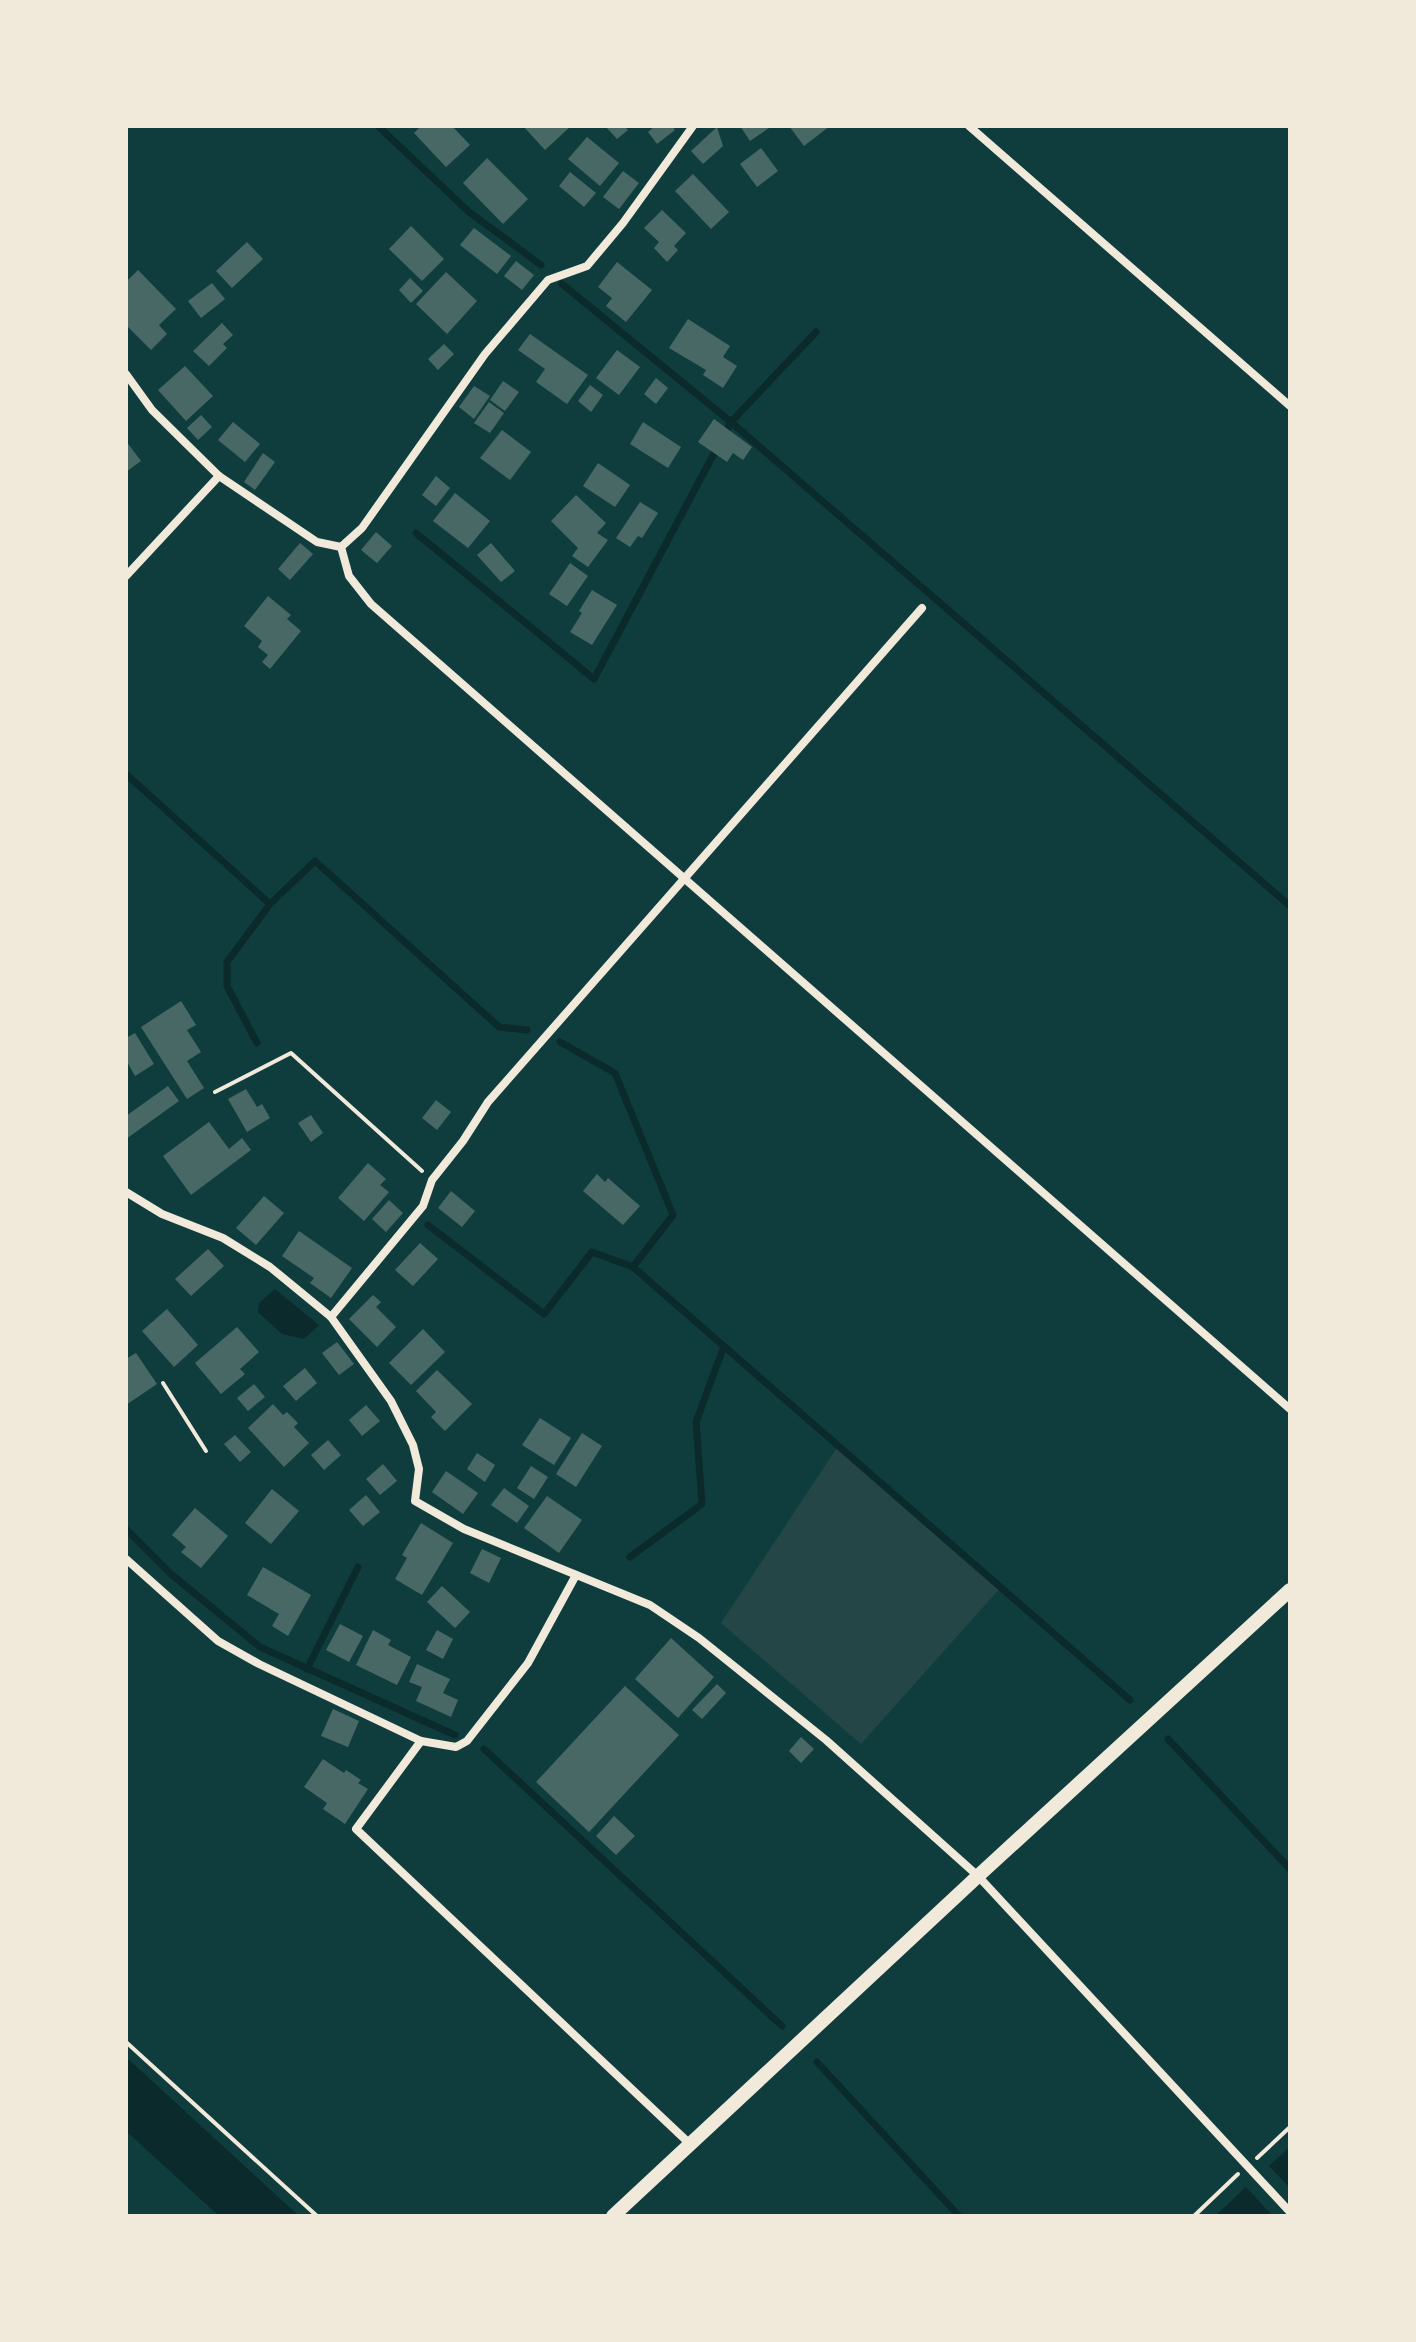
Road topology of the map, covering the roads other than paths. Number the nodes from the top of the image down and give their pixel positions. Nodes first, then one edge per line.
1 (693, 126) edge
2 (969, 126) edge
3 (126, 374) edge
4 (1290, 406) edge
5 (219, 476) junction
6 (341, 547) junction
7 (126, 576) edge
8 (922, 608) dead end
9 (685, 879) junction
10 (126, 1192) edge
11 (331, 1317) junction
12 (1290, 1409) edge
13 (126, 1559) edge
14 (576, 1575) junction
15 (1290, 1590) edge
16 (421, 1741) junction
17 (978, 1876) junction
18 (690, 2144) junction
19 (1290, 2212) edge
20 (613, 2216) edge

1 - 6 street
2 - 4 street
3 - 5 street
5 - 6 street
5 - 7 street
6 - 9 street
8 - 9 street
9 - 11 street
9 - 12 street
10 - 11 street
11 - 14 street
13 - 16 street
14 - 16 street
14 - 17 street
15 - 17 street
16 - 18 street
17 - 18 street
17 - 19 street
18 - 20 street

